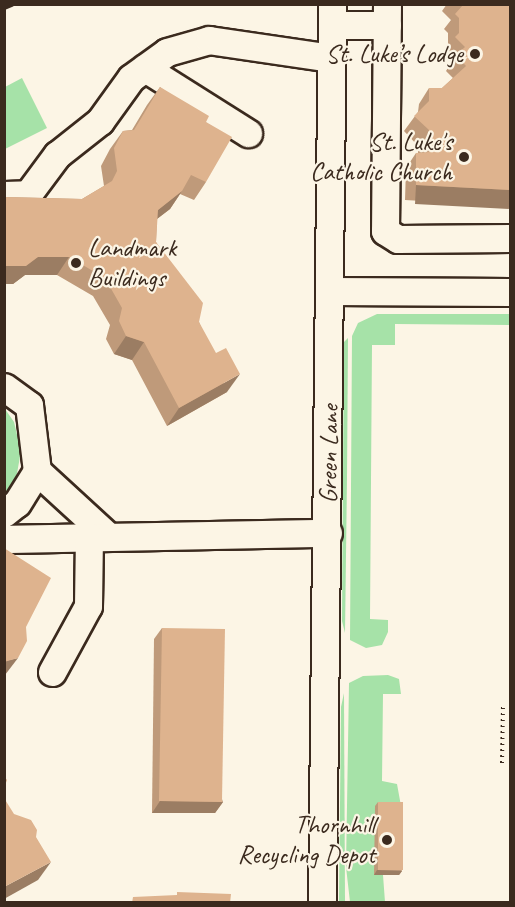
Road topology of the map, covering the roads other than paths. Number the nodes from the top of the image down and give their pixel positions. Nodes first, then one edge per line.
1 (332, 15) edge
2 (387, 15) edge
3 (332, 58) junction
4 (145, 68) junction
5 (248, 133) dead end
6 (4, 195) edge
7 (510, 238) edge
8 (331, 291) junction
9 (510, 292) edge
10 (4, 387) edge
11 (38, 471) junction
12 (4, 513) edge
13 (328, 533) junction
14 (99, 536) junction
15 (4, 539) edge
16 (52, 672) dead end
17 (322, 903) edge

1 - 2 street
1 - 3 street, Green Lane
2 - 7 street
3 - 4 street
3 - 8 street, Green Lane
4 - 5 street
4 - 6 street
8 - 9 street
8 - 13 street, Green Lane
10 - 11 street
11 - 12 street
11 - 14 street
13 - 14 street
13 - 17 street, Green Lane
14 - 15 street
14 - 16 street

